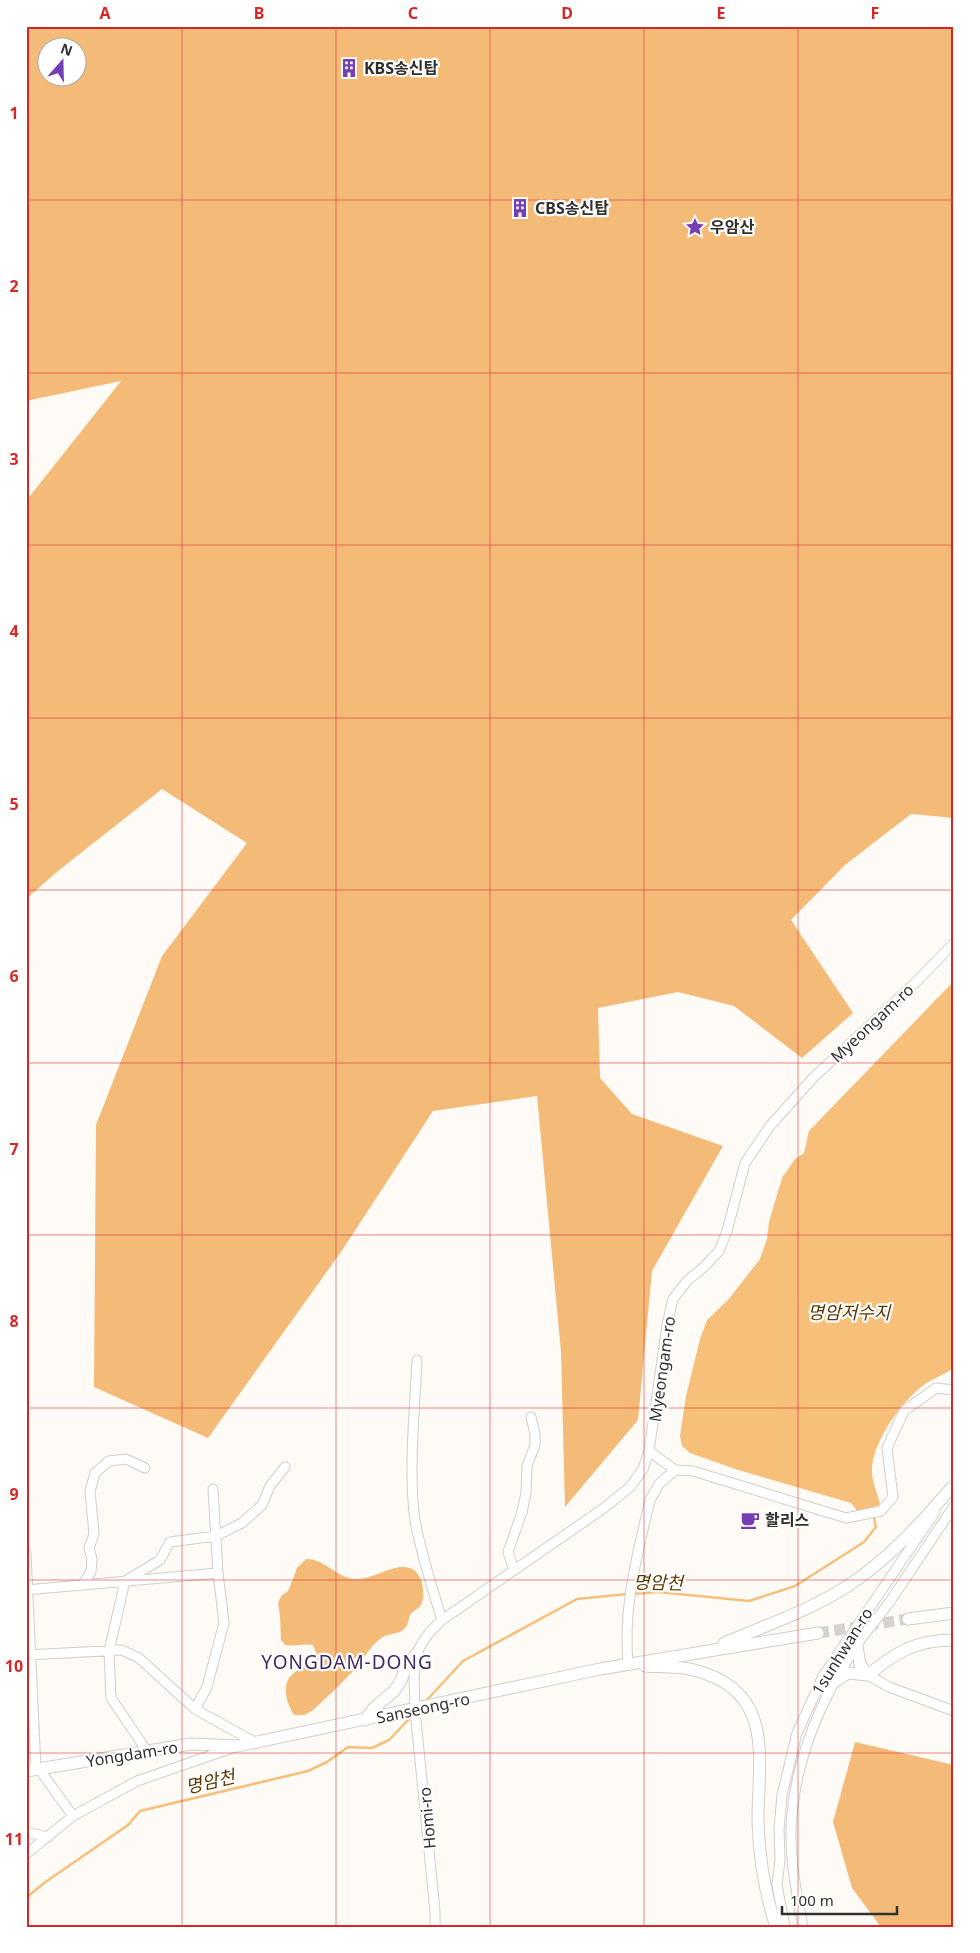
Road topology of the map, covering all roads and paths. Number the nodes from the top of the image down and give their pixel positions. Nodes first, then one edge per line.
1 (954, 943) edge
2 (417, 1360) dead end
3 (954, 1390) edge
4 (531, 1417) dead end
5 (649, 1451) junction
6 (285, 1467) dead end
7 (145, 1468) dead end
8 (675, 1470) junction
9 (953, 1486) edge
10 (213, 1489) dead end
11 (954, 1506) edge
12 (216, 1536) junction
13 (26, 1554) edge
14 (514, 1570) junction
15 (218, 1573) junction
16 (125, 1581) junction
17 (82, 1585) junction
18 (27, 1590) edge
19 (954, 1613) edge
20 (908, 1619) tunnel mouth
21 (442, 1620) junction
22 (818, 1633) tunnel mouth
23 (954, 1640) edge
24 (856, 1646) junction
25 (109, 1651) junction
26 (706, 1651) junction
27 (417, 1653) junction
28 (29, 1654) edge
29 (628, 1664) junction
30 (868, 1675) junction
31 (834, 1682) junction
32 (195, 1709) junction
33 (415, 1710) junction
34 (954, 1711) edge
35 (365, 1720) junction
36 (256, 1743) junction
37 (238, 1746) junction
38 (147, 1751) junction
39 (34, 1770) edge
40 (73, 1816) junction
41 (26, 1832) edge
42 (48, 1837) junction
43 (26, 1854) edge
44 (435, 1927) edge
45 (776, 1927) edge
46 (785, 1927) edge
47 (803, 1927) edge

1 - 5 street, Myeongam-ro
2 - 21 street
3 - 8 street
4 - 14 street
5 - 8 street
5 - 14 street, Myeongam-ro
6 - 12 street
7 - 17 street
8 - 29 street
9 - 26 main road
9 - 46 street, 1sunhwan-ro
10 - 12 street
11 - 24 street, 1sunhwan-ro
12 - 15 street
12 - 16 street
13 - 18 street
14 - 21 street, Myeongam-ro
15 - 16 street
15 - 32 street
16 - 17 street
16 - 25 street
17 - 18 street
18 - 28 street
19 - 20 main road
21 - 27 street, Myeongam-ro
22 - 26 main road, Sanseong-ro
23 - 30 main road
24 - 30 main road
24 - 31 street, 1sunhwan-ro
25 - 28 street
25 - 32 street
25 - 38 street
26 - 29 main road, Sanseong-ro
27 - 33 street, Myeongam-ro
27 - 35 main road
28 - 39 street
29 - 33 main road, Sanseong-ro
29 - 45 main road
30 - 31 main road
30 - 34 street
31 - 47 street, 1sunhwan-ro
32 - 36 street
33 - 35 main road, Sanseong-ro
33 - 44 street, Homi-ro
35 - 36 main road, Sanseong-ro
36 - 37 main road, Sanseong-ro
37 - 38 main road, Yongdam-ro
37 - 40 street, Sanseong-ro
38 - 39 main road, Yongdam-ro
39 - 40 street
40 - 42 street, Sanseong-ro
41 - 42 street
42 - 43 street, Sanseong-ro

